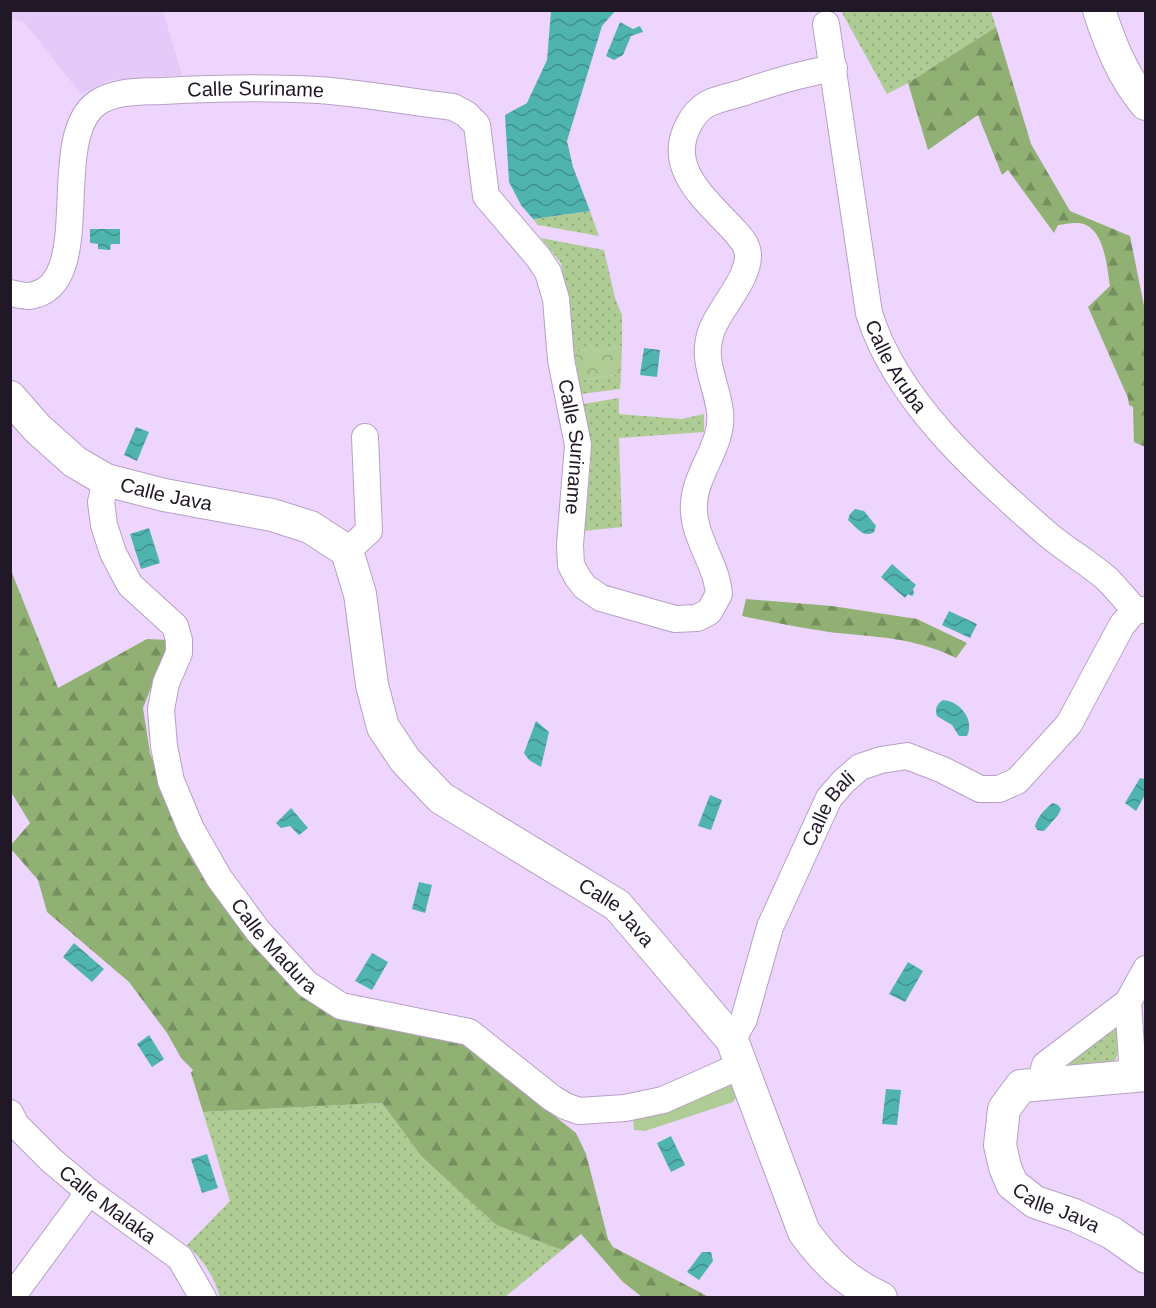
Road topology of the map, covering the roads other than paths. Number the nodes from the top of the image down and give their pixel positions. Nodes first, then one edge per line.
1 (1099, 10) edge
2 (826, 24) dead end
3 (834, 68) junction
4 (1146, 104) edge
5 (10, 293) edge
6 (10, 397) edge
7 (365, 437) dead end
8 (106, 480) junction
9 (347, 551) junction
10 (1140, 610) edge
11 (1146, 969) edge
12 (1128, 1002) junction
13 (737, 1052) junction
14 (1139, 1076) edge
15 (1040, 1084) junction
16 (10, 1113) edge
17 (89, 1192) junction
18 (1146, 1257) edge
19 (11, 1298) edge
20 (203, 1298) edge
21 (880, 1298) edge

1 - 4 street
2 - 3 street, Calle Aruba
3 - 5 street, Calle Suriname
3 - 10 street, Calle Aruba
6 - 8 street, Calle Java
7 - 9 street
8 - 9 street, Calle Java
8 - 13 street, Calle Madura
9 - 13 street, Calle Java
10 - 13 street, Calle Bali
11 - 12 street
12 - 14 street, Calle Java
12 - 15 street
13 - 21 street, Calle Java
14 - 15 street, Calle Java
15 - 18 street, Calle Java
16 - 17 street, Calle Malaka
17 - 19 street
17 - 20 street, Calle Malaka

